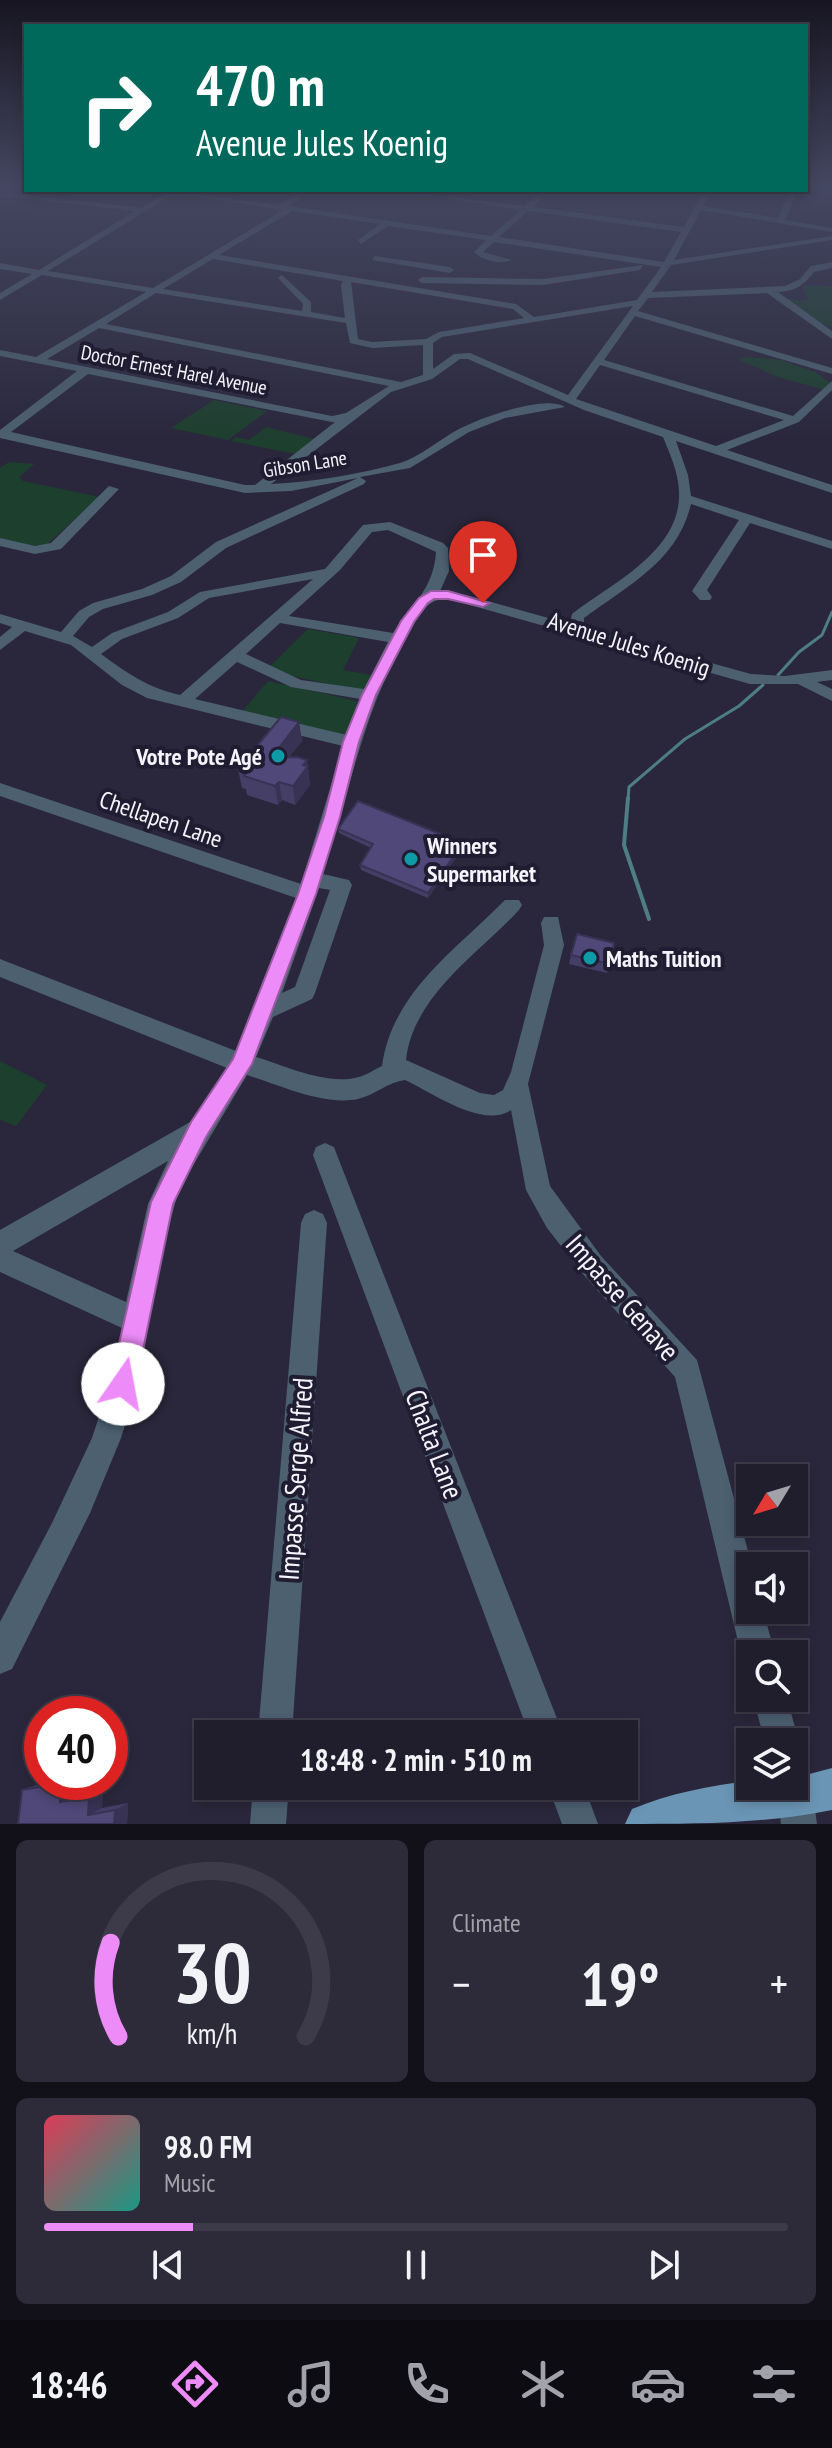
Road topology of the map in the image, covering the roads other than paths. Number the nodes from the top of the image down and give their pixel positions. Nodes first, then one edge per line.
1 (39, 273) joint
2 (182, 273) edge
3 (319, 273) edge
4 (471, 273) edge
5 (602, 273) edge
6 (658, 273) edge
7 (806, 273) edge
8 (282, 278) dead end
9 (350, 278) junction
10 (533, 283) junction
11 (155, 290) junction
12 (769, 290) junction
13 (0, 297) edge
14 (474, 300) junction
15 (637, 303) junction
16 (465, 308) dead end
17 (306, 314) junction
18 (456, 317) dead end
19 (532, 320) junction
20 (348, 321) junction
21 (98, 325) junction
22 (439, 335) junction
23 (832, 336) edge
24 (428, 342) junction
25 (0, 353) edge
26 (37, 361) junction
27 (598, 361) junction
28 (86, 370) junction
29 (832, 371) edge
30 (428, 377) junction
31 (832, 384) edge
32 (399, 385) junction
33 (569, 404) junction
34 (345, 417) junction
35 (795, 420) junction
36 (0, 434) edge
37 (668, 434) junction
38 (717, 450) junction
39 (113, 489) dead end
40 (832, 489) edge
41 (256, 490) junction
42 (685, 498) junction
43 (747, 518) junction
44 (0, 542) edge
45 (832, 545) edge
46 (329, 572) junction
47 (431, 595) junction
48 (705, 597) dead end
49 (0, 618) edge
50 (276, 618) junction
51 (570, 622) junction
52 (23, 625) junction
53 (64, 638) junction
54 (399, 639) junction
55 (0, 645) edge
56 (93, 653) junction
57 (235, 655) junction
58 (832, 675) edge
59 (800, 679) junction
60 (369, 695) junction
61 (832, 696) edge
62 (182, 702) junction
63 (351, 742) junction
64 (0, 789) edge
65 (309, 887) junction
66 (512, 905) dead end
67 (551, 923) dead end
68 (0, 968) edge
69 (262, 1012) junction
70 (241, 1064) junction
71 (393, 1070) junction
72 (514, 1091) junction
73 (198, 1130) junction
74 (325, 1155) dead end
75 (314, 1223) dead end
76 (0, 1244) edge
77 (0, 1258) edge
78 (135, 1320) junction
79 (754, 1640) edge
80 (0, 1657) edge
81 (276, 1720) edge
82 (541, 1720) edge
83 (270, 1800) edge
84 (571, 1800) edge
85 (805, 1800) edge
86 (268, 1824) edge
87 (580, 1824) edge
88 (647, 1824) edge

1 - 11 street
1 - 13 street
2 - 11 street
3 - 9 street
4 - 10 street
5 - 10 street
6 - 15 street
7 - 12 street
8 - 17 street
9 - 10 street
9 - 14 street
9 - 20 street
11 - 17 street
11 - 21 street
12 - 15 street
12 - 23 street
14 - 16 street
14 - 19 street
15 - 19 street
15 - 27 street
15 - 29 street
17 - 20 street
18 - 22 street
19 - 22 street
20 - 24 street
21 - 26 street
21 - 32 street
22 - 24 street
24 - 30 street
25 - 26 street, Doctor Ernest Harel Avenue
26 - 28 street, Doctor Ernest Harel Avenue
27 - 33 street
27 - 35 street
28 - 34 street, Doctor Ernest Harel Avenue
28 - 36 street
30 - 32 street
30 - 33 street
31 - 35 street
32 - 34 street
33 - 37 street
33 - 41 street, Gibson Lane
33 - 53 street
34 - 41 street
35 - 38 street
36 - 41 street, Gibson Lane
37 - 38 street
37 - 42 street
38 - 40 street
39 - 44 street
42 - 43 street
42 - 51 street
43 - 45 street
43 - 48 street
46 - 47 street
46 - 50 street
46 - 56 street
47 - 51 street, Avenue Jules Koenig
47 - 54 street
49 - 52 street
50 - 54 street
50 - 57 street
51 - 59 street, Avenue Jules Koenig
52 - 53 street
52 - 55 street
53 - 56 street
54 - 60 street
56 - 62 street
57 - 60 street
57 - 62 street
58 - 59 street, Avenue Jules Koenig
59 - 61 street
60 - 63 street
62 - 63 street
63 - 65 street
64 - 65 street, Chellapen Lane
65 - 69 street
65 - 69 street, Chellapen Lane
66 - 71 street
67 - 72 street
68 - 70 street
69 - 70 street
70 - 71 street
70 - 73 street
71 - 72 street
72 - 79 street, Impasse Genave
73 - 76 street
73 - 78 street
74 - 82 street, Chalta Lane
75 - 81 street, Impasse Serge Alfred
77 - 78 street
78 - 80 street
83 - 86 street
84 - 87 street
85 - 88 main road

